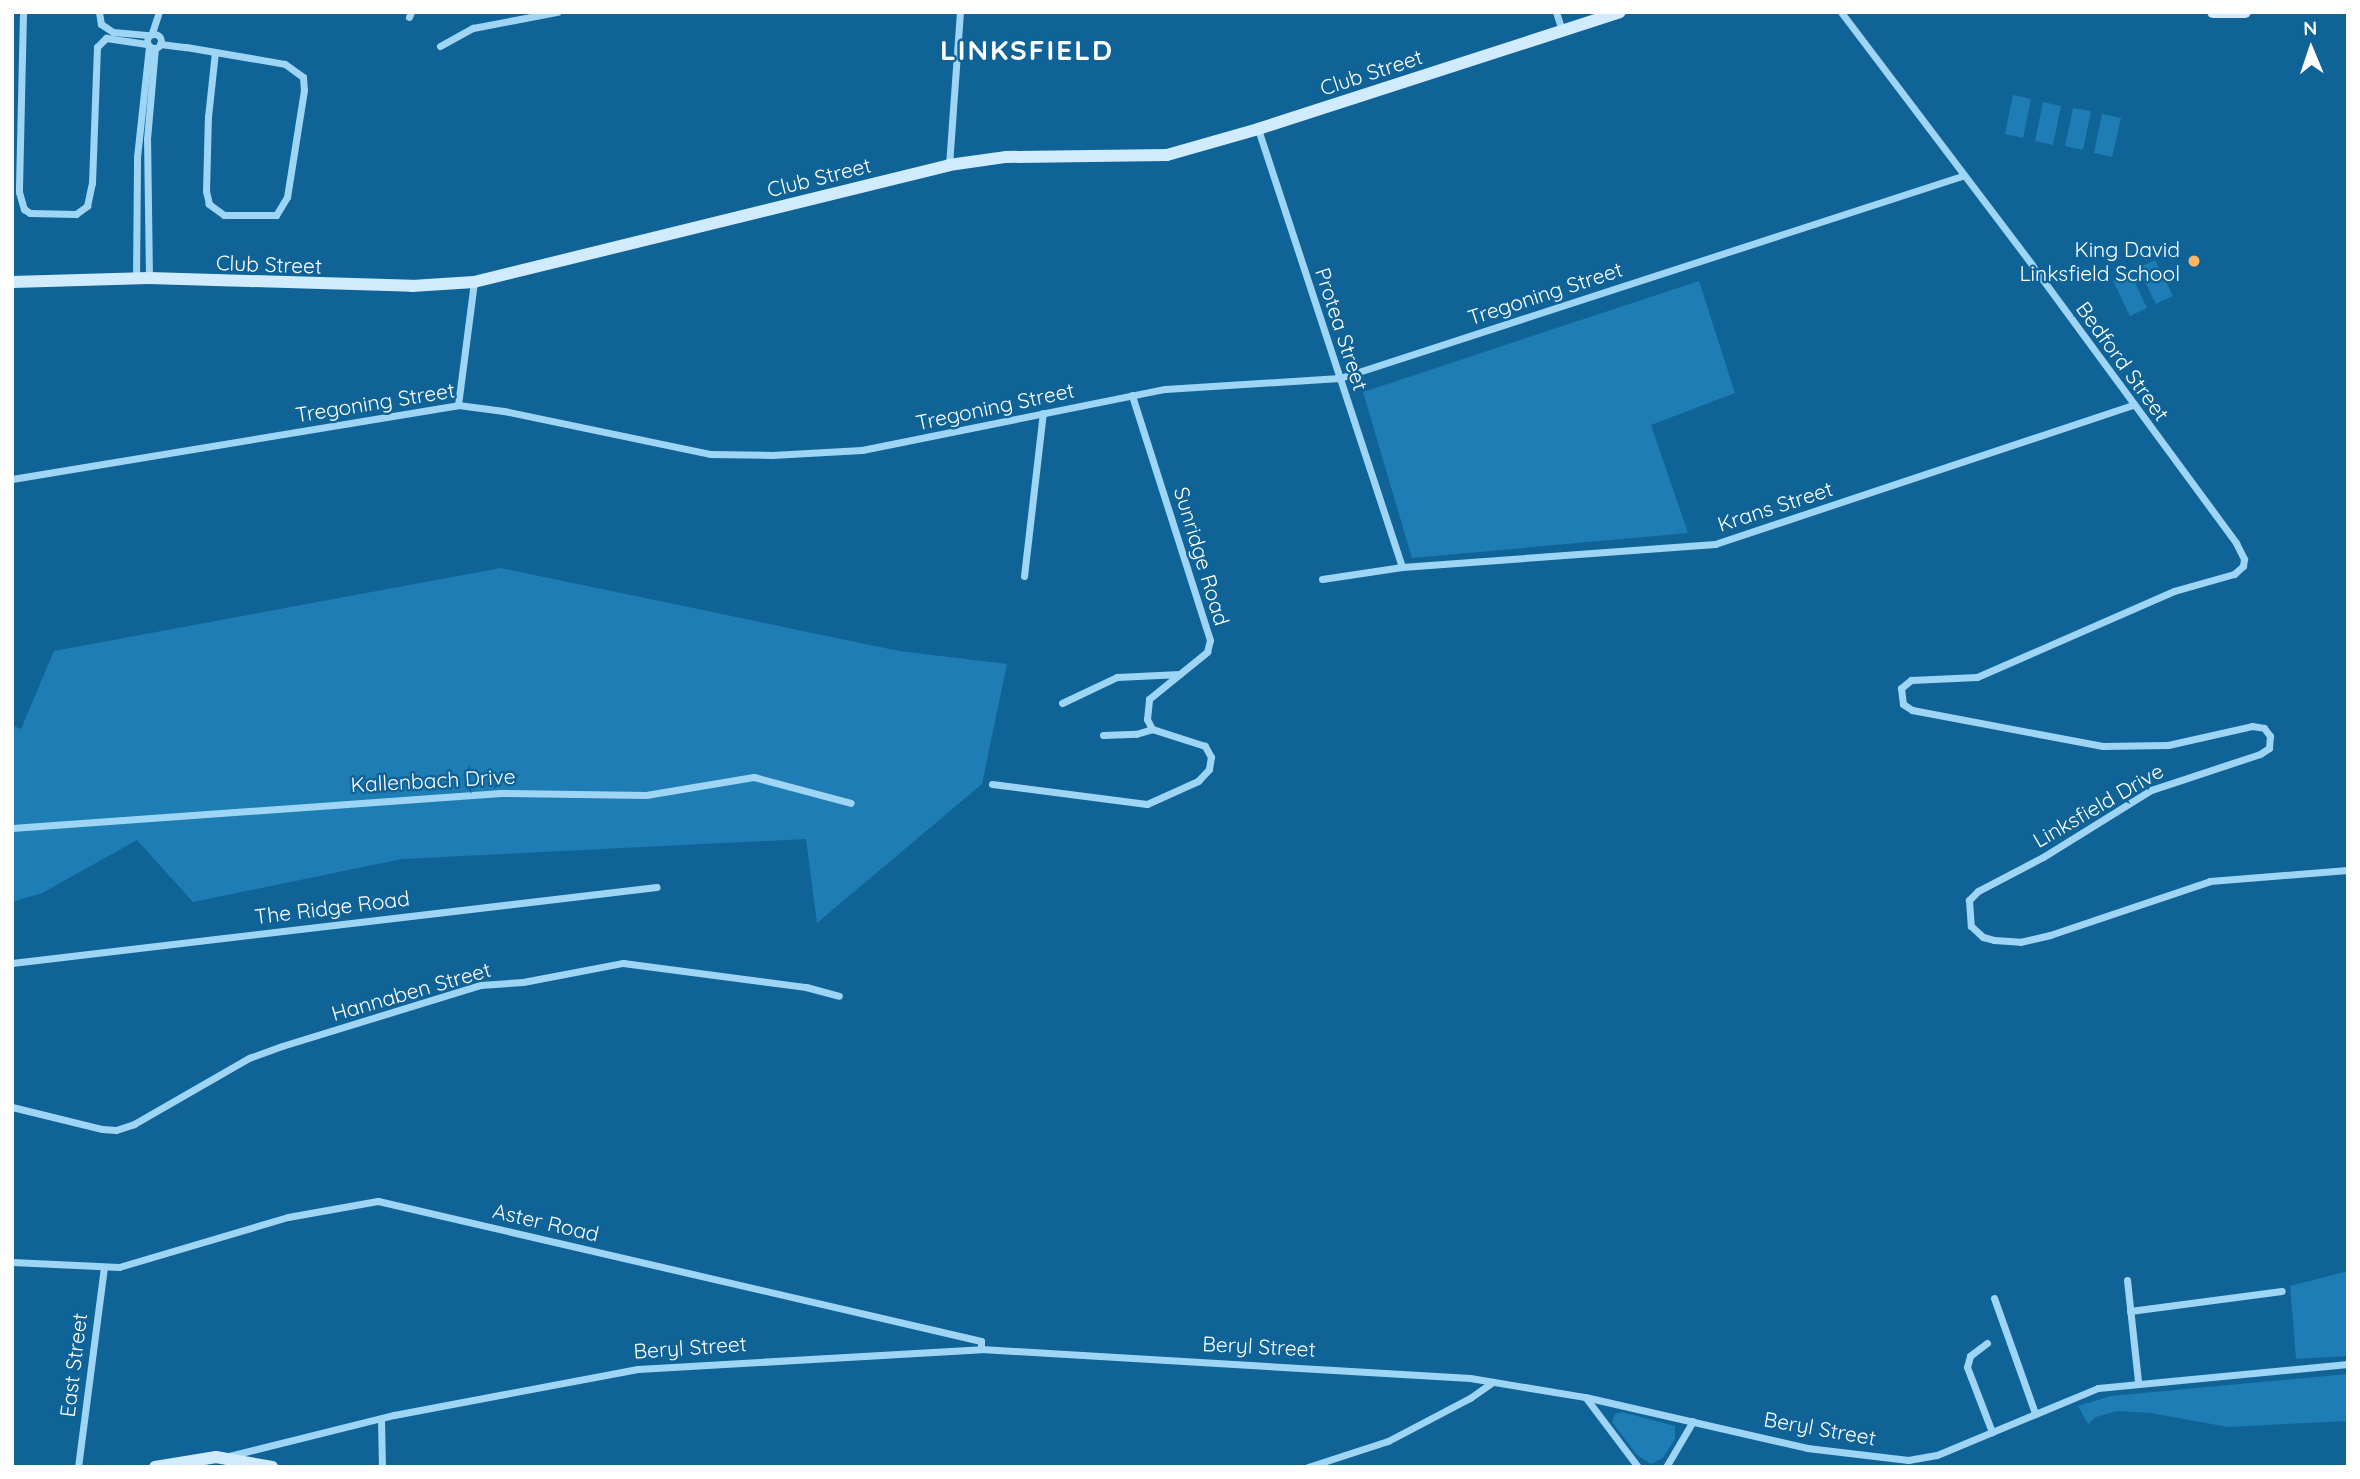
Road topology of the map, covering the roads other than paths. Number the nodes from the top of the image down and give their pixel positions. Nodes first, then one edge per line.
1 (23, 12) edge
2 (99, 12) edge
3 (556, 12) edge
4 (960, 12) edge
5 (1556, 12) edge
6 (1620, 12) edge
7 (1840, 12) edge
8 (2213, 12) edge
9 (2245, 12) edge
10 (158, 13) edge
11 (1562, 31) junction
12 (154, 40) junction
13 (440, 46) dead end
14 (215, 52) junction
15 (1258, 129) junction
16 (949, 166) junction
17 (1962, 176) junction
18 (142, 279) junction
19 (12, 282) edge
20 (474, 282) junction
21 (1340, 378) junction
22 (1132, 395) junction
23 (458, 405) junction
24 (2133, 405) junction
25 (1044, 413) junction
26 (12, 479) edge
27 (2243, 566) joint
28 (1402, 567) junction
29 (1024, 576) dead end
30 (1322, 579) dead end
31 (1180, 674) junction
32 (1062, 703) dead end
33 (1152, 729) junction
34 (1103, 735) dead end
35 (992, 784) dead end
36 (851, 803) dead end
37 (12, 828) edge
38 (2348, 870) edge
39 (657, 887) dead end
40 (12, 963) edge
41 (839, 996) dead end
42 (12, 1107) edge
43 (12, 1262) edge
44 (104, 1268) junction
45 (2127, 1280) dead end
46 (2282, 1291) dead end
47 (1994, 1298) dead end
48 (2130, 1311) junction
49 (1987, 1343) dead end
50 (981, 1345) junction
51 (2348, 1364) edge
52 (1494, 1381) junction
53 (2138, 1382) junction
54 (1585, 1397) junction
55 (2035, 1413) junction
56 (381, 1419) junction
57 (1693, 1421) junction
58 (1992, 1432) junction
59 (225, 1457) junction
60 (78, 1467) edge
61 (155, 1467) edge
62 (272, 1467) edge
63 (382, 1467) edge
64 (1308, 1467) edge
65 (1638, 1467) edge
66 (1666, 1467) edge

1 - 12 street
2 - 12 street
3 - 13 street
4 - 16 street
5 - 11 street
6 - 11 main road, Club Street
7 - 17 street, Bedford Street
8 - 9 main road
10 - 12 street
11 - 15 main road, Club Street
12 - 14 street
12 - 18 street
12 - 18 street
14 - 14 street
15 - 16 main road, Club Street
15 - 21 street, Protea Street
16 - 20 main road, Club Street
17 - 21 street, Tregoning Street
17 - 24 street, Bedford Street
18 - 19 main road, Club Street
18 - 20 main road, Club Street
20 - 23 street
21 - 22 street, Tregoning Street
21 - 28 street, Protea Street
22 - 25 street, Tregoning Street
22 - 31 street, Sunridge Road
23 - 25 street, Tregoning Street
23 - 26 street, Tregoning Street
24 - 27 street, Bedford Street
24 - 28 street, Krans Street
25 - 29 street
27 - 38 street, Linksfield Drive
28 - 30 street, Krans Street
31 - 32 street
31 - 33 street, Sunridge Road
33 - 34 street
33 - 35 street
36 - 37 street, Kallenbach Drive
39 - 40 street, The Ridge Road
41 - 42 street, Hannaben Street
43 - 44 street, Aster Road
44 - 50 street, Aster Road
44 - 60 street, East Street
45 - 48 street
46 - 48 street
47 - 55 street
48 - 53 street
49 - 58 street
50 - 52 street, Beryl Street
50 - 56 street, Beryl Street
51 - 53 street, Beryl Street
52 - 54 street, Beryl Street
52 - 64 street
53 - 55 street, Beryl Street
54 - 57 street, Beryl Street
54 - 65 street
55 - 58 street, Beryl Street
56 - 59 street, Beryl Street
56 - 63 street
57 - 58 street, Beryl Street
57 - 66 street
59 - 61 main road, Beryl Street
59 - 62 main road

